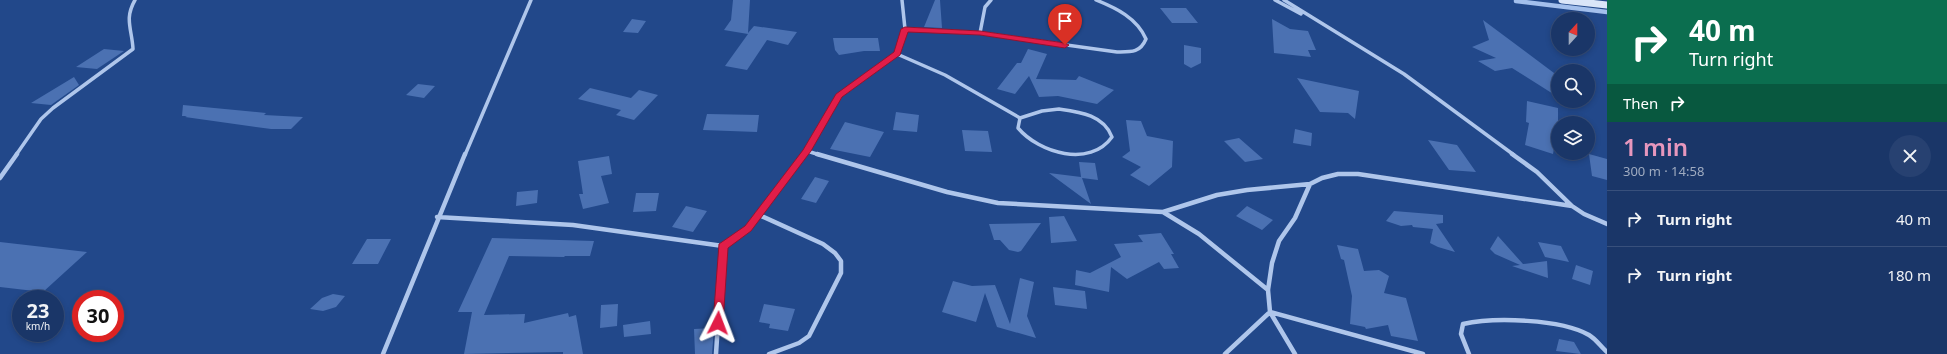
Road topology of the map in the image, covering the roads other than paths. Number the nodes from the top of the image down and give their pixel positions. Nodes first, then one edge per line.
1 (136, 0) edge
2 (531, 0) edge
3 (902, 0) edge
4 (990, 0) edge
5 (1096, 0) edge
6 (1275, 0) edge
7 (1284, 0) edge
8 (1562, 0) edge
9 (1577, 1) edge
10 (1607, 5) edge
11 (1321, 24) junction
12 (905, 29) junction
13 (980, 33) junction
14 (897, 54) junction
15 (1020, 118) junction
16 (807, 151) junction
17 (0, 178) edge
18 (1310, 184) junction
19 (1572, 206) junction
20 (1163, 212) junction
21 (757, 214) junction
22 (437, 217) junction
23 (1607, 224) edge
24 (723, 246) junction
25 (1268, 290) junction
26 (1270, 312) junction
27 (1607, 352) edge
28 (383, 354) edge
29 (716, 354) edge
30 (769, 354) edge
31 (1225, 354) edge
32 (1296, 354) edge
33 (1423, 354) edge
34 (1469, 354) edge

1 - 17 street
2 - 22 street
3 - 12 street
4 - 13 street
5 - 13 street
6 - 11 street
7 - 11 street
8 - 9 street
9 - 10 street
11 - 19 street
12 - 13 street
12 - 14 street
14 - 15 street
14 - 16 street
15 - 15 street
16 - 20 street
16 - 21 street
18 - 19 street
18 - 20 street
18 - 25 street
19 - 23 street
20 - 25 street
21 - 24 street
21 - 30 street
22 - 24 street
22 - 28 street
24 - 29 street
25 - 26 street
26 - 31 street
26 - 32 street
26 - 33 street
27 - 34 street

